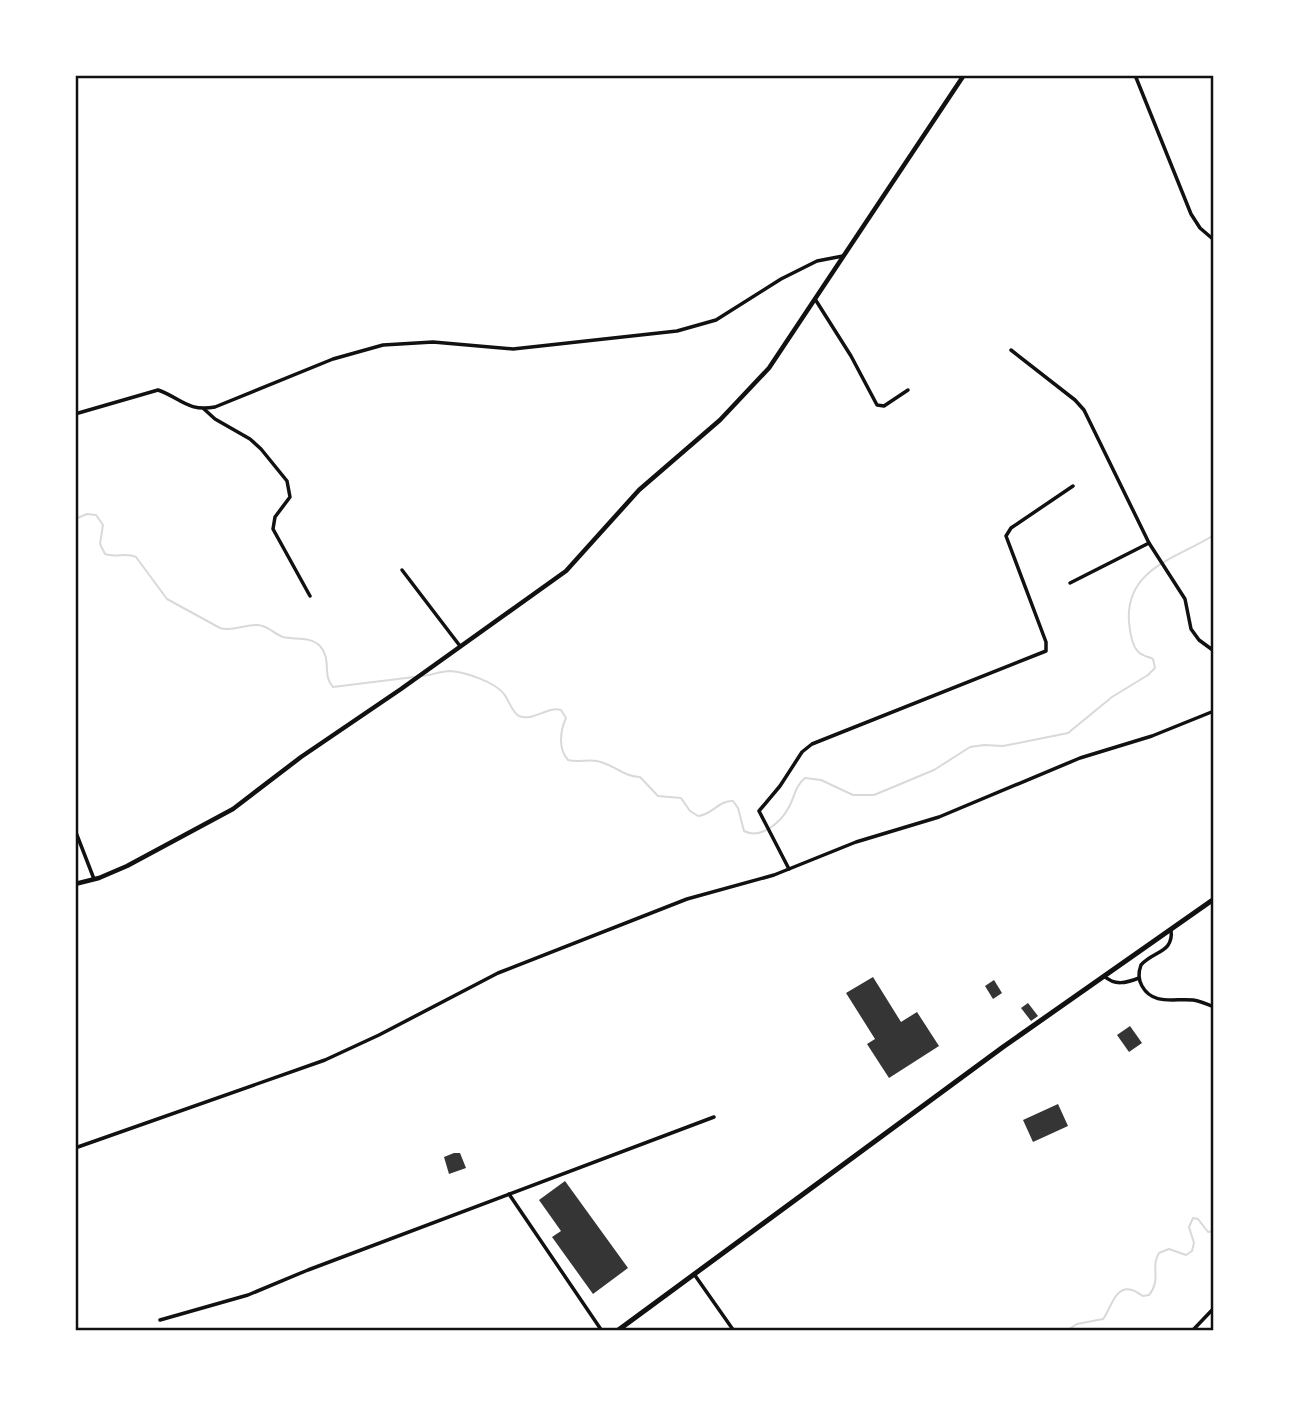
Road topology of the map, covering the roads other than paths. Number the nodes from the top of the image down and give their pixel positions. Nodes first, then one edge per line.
1 (964, 75) edge
2 (1135, 75) edge
3 (1214, 240) edge
4 (843, 256) junction
5 (815, 299) junction
6 (1011, 350) dead end
7 (908, 390) dead end
8 (204, 409) junction
9 (75, 414) edge
10 (1073, 486) dead end
11 (1149, 543) junction
12 (402, 570) dead end
13 (1070, 583) dead end
14 (310, 596) dead end
15 (460, 646) junction
16 (1214, 652) edge
17 (1214, 710) edge
18 (75, 830) edge
19 (789, 869) junction
20 (94, 880) junction
21 (75, 884) edge
22 (1214, 899) edge
23 (1171, 930) junction
24 (1104, 976) junction
25 (1139, 978) junction
26 (1214, 1007) edge
27 (714, 1117) dead end
28 (75, 1148) edge
29 (509, 1194) junction
30 (694, 1274) junction
31 (1214, 1308) edge
32 (160, 1320) dead end
33 (602, 1331) edge
34 (617, 1331) edge
35 (734, 1331) edge
36 (1192, 1331) edge

1 - 4 street
2 - 3 street
4 - 5 street
4 - 8 street
5 - 7 street
5 - 15 street
6 - 11 street
8 - 9 street
8 - 14 street
10 - 19 street
11 - 13 street
11 - 16 street
12 - 15 street
15 - 20 street
17 - 19 street
18 - 20 street
19 - 28 street
20 - 21 street
22 - 23 main road
23 - 24 main road
23 - 25 street
24 - 25 street
24 - 30 main road
25 - 26 street
27 - 29 street
29 - 32 street
29 - 33 street
30 - 34 main road
30 - 35 street
31 - 36 street

